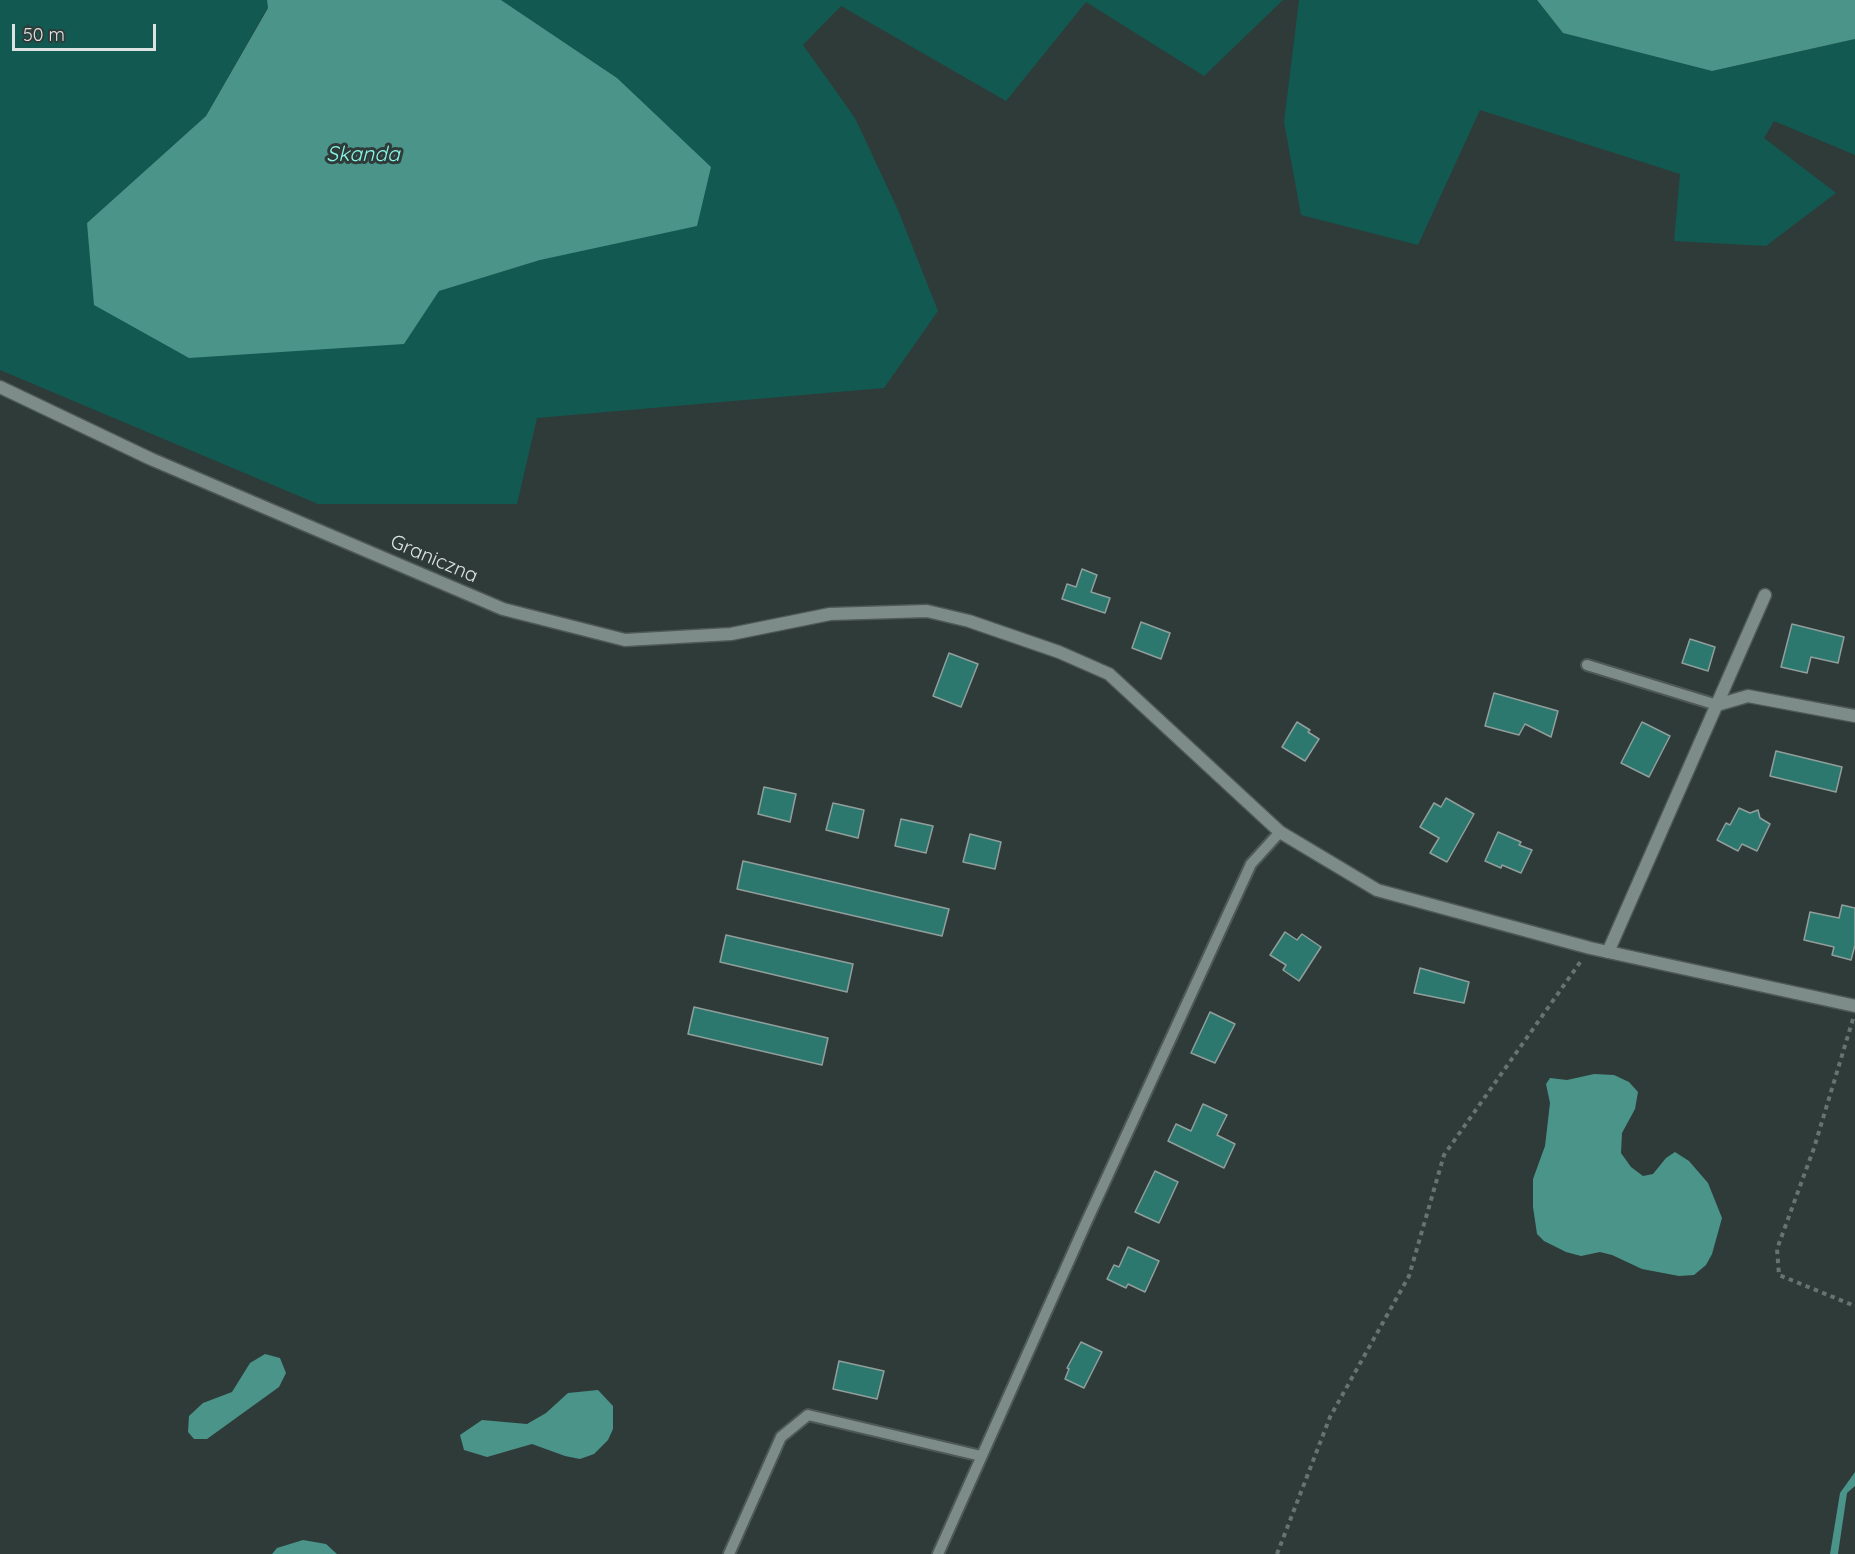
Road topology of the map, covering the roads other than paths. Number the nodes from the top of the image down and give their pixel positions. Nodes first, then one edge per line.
1 (0, 387) edge
2 (1765, 595) dead end
3 (1587, 664) dead end
4 (1717, 705) junction
5 (1855, 716) edge
6 (1280, 832) junction
7 (1608, 952) junction
8 (1855, 1006) edge
9 (981, 1455) junction
10 (729, 1554) edge
11 (938, 1554) edge

1 - 6 street, Graniczna
2 - 4 street
3 - 4 lane
4 - 5 street
4 - 7 street
6 - 7 street, Graniczna
6 - 9 lane
7 - 8 street, Graniczna
9 - 10 lane
9 - 11 lane

